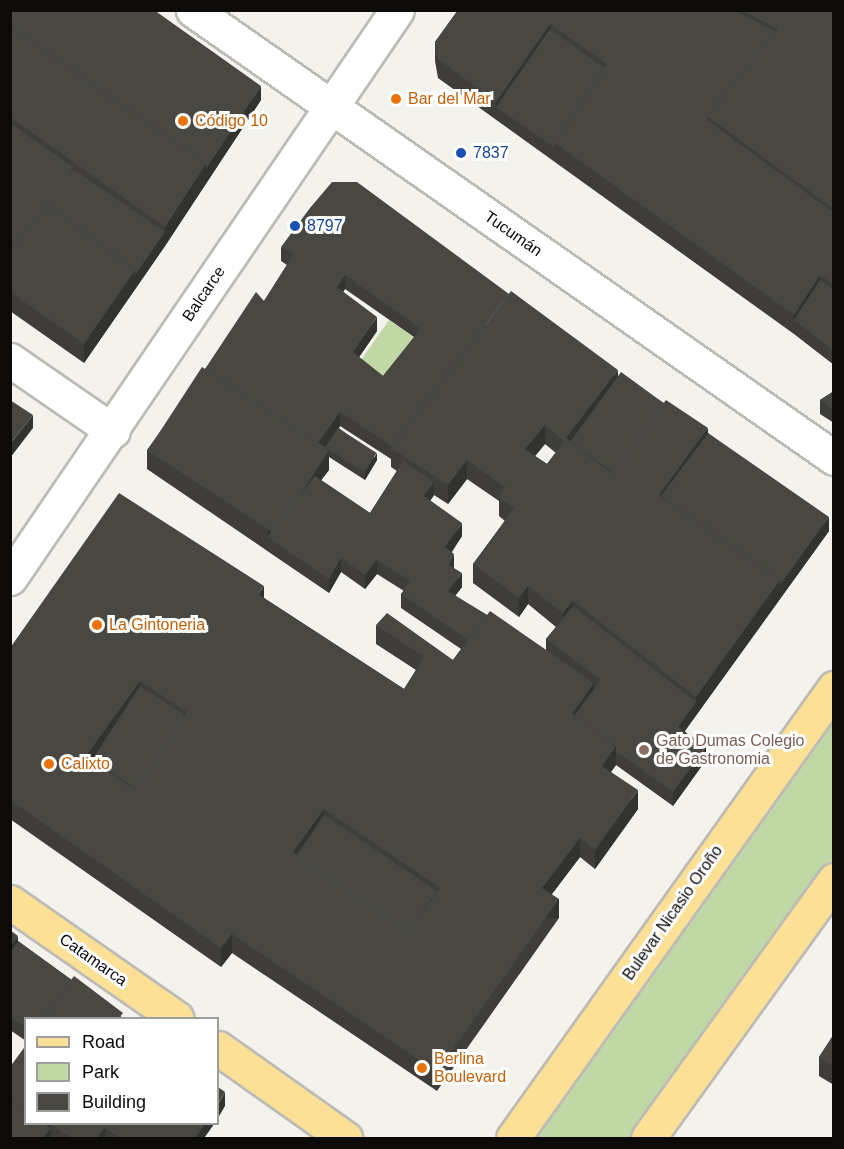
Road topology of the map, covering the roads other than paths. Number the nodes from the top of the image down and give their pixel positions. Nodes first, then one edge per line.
1 (193, 10) edge
2 (397, 10) edge
3 (330, 106) junction
4 (10, 360) edge
5 (113, 431) junction
6 (834, 458) edge
7 (10, 578) edge
8 (834, 688) edge
9 (834, 880) edge
10 (10, 902) edge
11 (175, 1017) edge
12 (219, 1049) edge
13 (345, 1138) edge
14 (513, 1138) edge
15 (648, 1138) edge

1 - 3 street, Tucumán
2 - 3 street, Balcarce
3 - 5 street, Balcarce
3 - 6 street, Tucumán
4 - 5 street
5 - 7 street, Balcarce
8 - 14 main road, Bulevar Nicasio Oroño
9 - 15 main road
10 - 11 main road, Catamarca
12 - 13 main road

